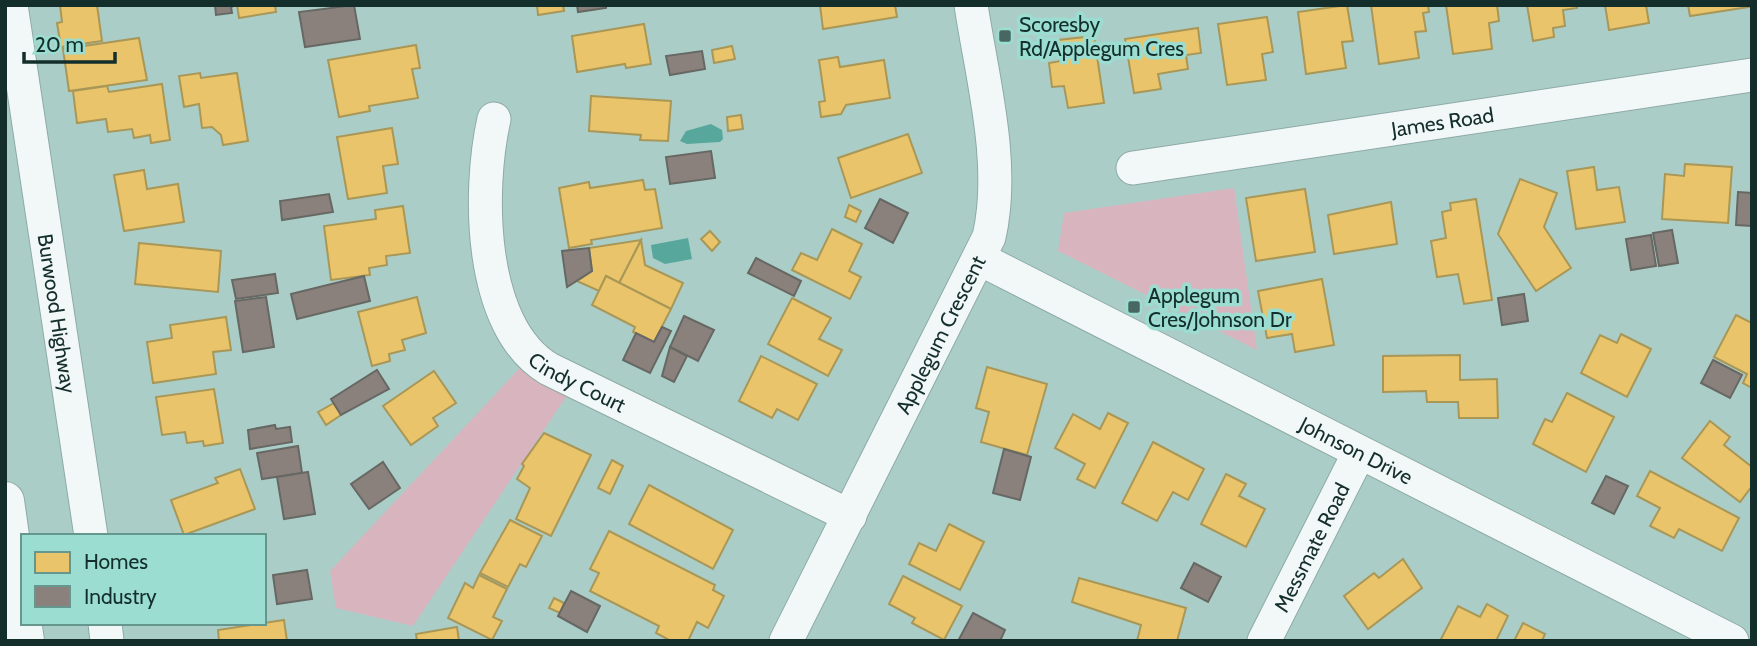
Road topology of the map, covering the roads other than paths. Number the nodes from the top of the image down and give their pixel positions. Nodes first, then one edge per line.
1 (12, 5) edge
2 (971, 5) edge
3 (1752, 75) edge
4 (15, 83) edge
5 (494, 119) dead end
6 (1133, 168) dead end
7 (980, 258) junction
8 (1359, 453) junction
9 (5, 501) edge
10 (850, 516) junction
11 (91, 534) edge
12 (21, 619) edge
13 (786, 641) edge
14 (1264, 641) edge
15 (1732, 641) edge

1 - 4 street, Burwood Highway
2 - 7 street, Applegum Crescent
3 - 6 street, James Road
4 - 11 street, Burwood Highway
5 - 10 street, Cindy Court
7 - 8 street, Johnson Drive
7 - 10 street, Applegum Crescent
8 - 14 street, Messmate Road
8 - 15 street, Johnson Drive
9 - 12 highway
10 - 13 street, Applegum Crescent

